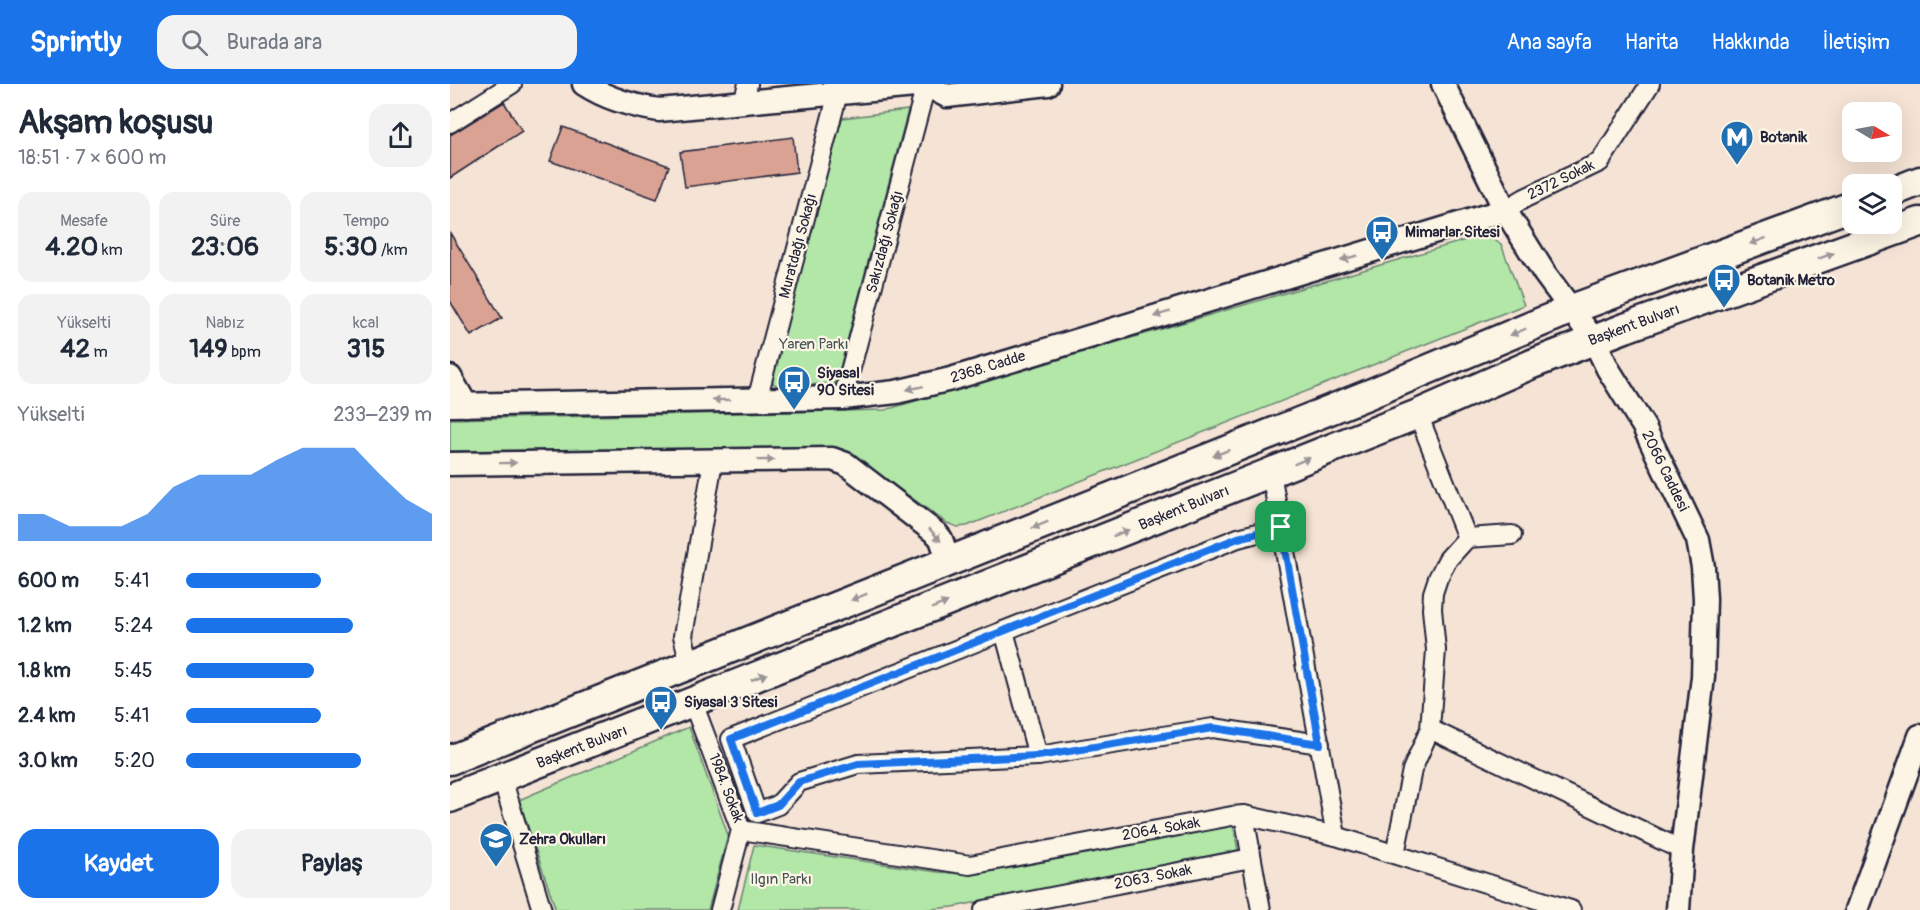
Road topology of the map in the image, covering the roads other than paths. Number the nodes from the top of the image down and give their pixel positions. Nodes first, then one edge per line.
1 (512, 84) edge
2 (584, 84) edge
3 (1048, 84) edge
4 (1443, 84) edge
5 (1650, 84) edge
6 (927, 85) edge
7 (852, 90) edge
8 (746, 93) edge
9 (450, 123) edge
10 (1920, 182) edge
11 (1902, 188) edge
12 (1505, 210) junction
13 (1842, 210) edge
14 (1920, 222) edge
15 (1572, 309) junction
16 (1594, 340) junction
17 (450, 377) edge
18 (843, 398) junction
19 (757, 399) junction
20 (458, 405) edge
21 (1418, 414) junction
22 (713, 461) junction
23 (450, 464) edge
24 (1271, 473) junction
25 (1281, 527) junction
26 (1512, 535) dead end
27 (1467, 538) junction
28 (949, 562) junction
29 (1004, 631) junction
30 (690, 665) junction
31 (693, 703) junction
32 (1430, 729) junction
33 (1920, 736) edge
34 (1320, 744) junction
35 (1038, 756) junction
36 (450, 760) edge
37 (502, 778) junction
38 (450, 798) edge
39 (1244, 815) junction
40 (741, 830) junction
41 (1336, 836) junction
42 (1682, 850) junction
43 (1395, 854) junction
44 (1251, 858) junction
45 (542, 910) edge
46 (720, 910) edge
47 (984, 910) edge
48 (1261, 910) edge
49 (1572, 910) edge
50 (1678, 910) edge
51 (1857, 910) edge

1 - 9 street
2 - 8 street
3 - 6 street
4 - 12 street, 2066 Caddesi
5 - 12 street, 2372 Sokak
6 - 7 street
6 - 18 street, Sakızdağı Sokağı
7 - 8 street
7 - 19 street, Muratdağı Sokağı
10 - 11 main road
12 - 15 street, 2066 Caddesi
12 -> 18 street, 2368. Cadde
13 -> 15 main road
16 -> 14 main road, Başkent Bulvarı
15 - 16 street, 2066 Caddesi
15 -> 28 main road
16 - 21 main road, Başkent Bulvarı
16 - 42 street, 2066 Caddesi
17 - 20 street
18 - 19 street, 2368. Cadde
19 -> 20 street, 2368. Cadde
24 -> 21 main road, Başkent Bulvarı
21 - 27 street
23 -> 22 street
22 -> 28 street
22 - 30 street
24 - 25 street
31 -> 24 main road, Başkent Bulvarı
25 - 29 street
25 - 34 street
26 - 27 street
27 - 32 street
28 -> 30 main road
29 - 35 street
29 - 35 street
30 - 36 main road
31 - 37 main road, Başkent Bulvarı
31 - 40 street, 1984. Sokak
32 - 42 street
32 - 43 street
33 - 51 street
34 - 35 street
34 - 41 street
37 - 38 main road, Başkent Bulvarı
37 - 45 street
39 - 40 street, 2064. Sokak
39 - 41 street, 2064. Sokak
39 - 44 street
40 - 46 street, 1984. Sokak
41 - 43 street, 2064. Sokak
42 - 50 street, 2066 Caddesi
43 - 49 street, 2064. Sokak
44 - 47 street, 2063. Sokak
44 - 48 street

